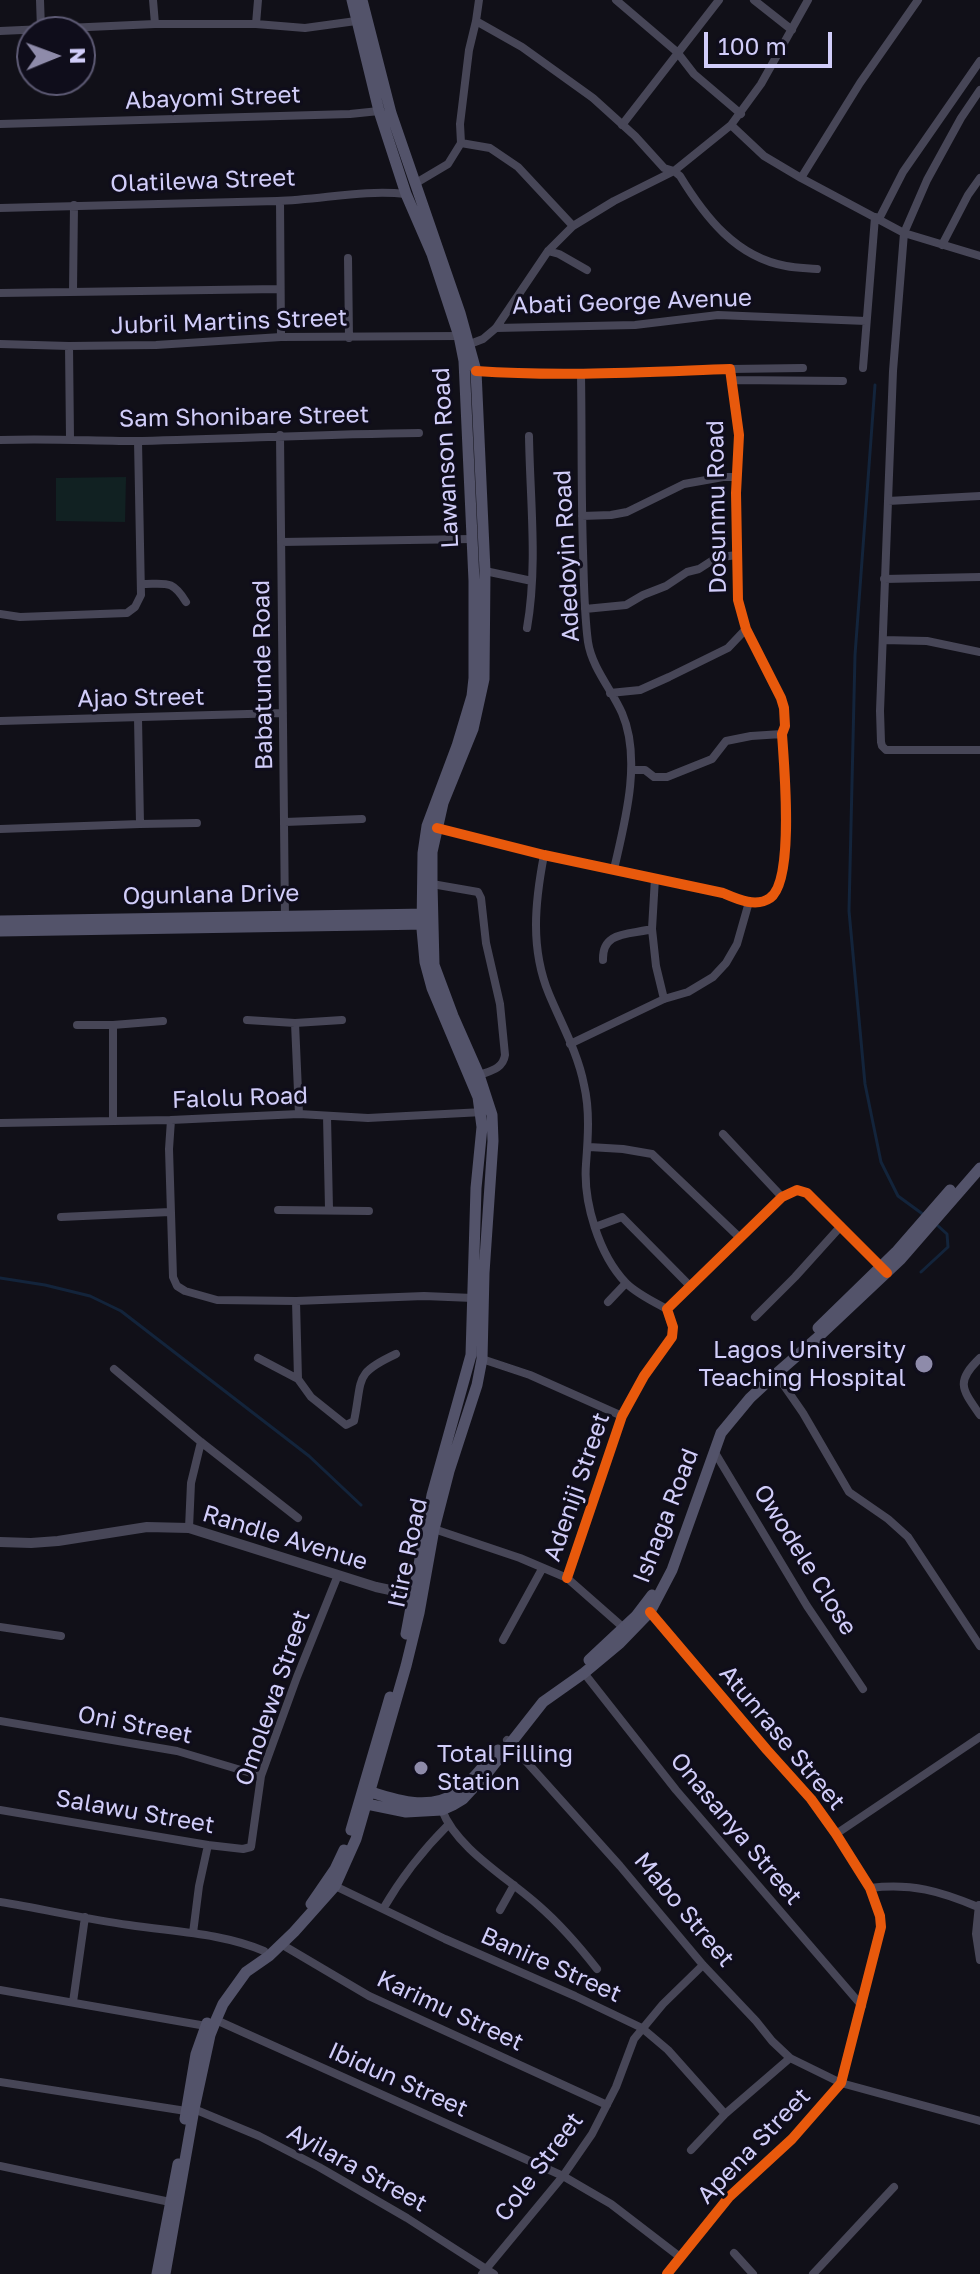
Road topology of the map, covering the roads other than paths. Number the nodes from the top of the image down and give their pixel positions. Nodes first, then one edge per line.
1 (153, 0) edge
2 (258, 0) edge
3 (352, 0) edge
4 (362, 0) edge
5 (479, 0) edge
6 (616, 0) edge
7 (719, 0) edge
8 (754, 0) edge
9 (808, 0) edge
10 (918, 0) edge
11 (356, 21) junction
12 (476, 21) junction
13 (155, 24) junction
14 (256, 24) junction
15 (96, 27) edge
16 (792, 30) junction
17 (677, 52) junction
18 (980, 61) edge
19 (980, 90) edge
20 (379, 111) junction
21 (741, 114) junction
22 (0, 124) edge
23 (622, 125) junction
24 (731, 125) junction
25 (461, 143) junction
26 (674, 171) junction
27 (801, 178) junction
28 (980, 178) edge
29 (416, 183) junction
30 (406, 194) junction
31 (280, 201) junction
32 (74, 205) junction
33 (0, 208) edge
34 (877, 218) junction
35 (573, 226) junction
36 (904, 233) junction
37 (942, 245) junction
38 (548, 251) junction
39 (980, 256) edge
40 (348, 258) dead end
41 (817, 269) dead end
42 (587, 270) dead end
43 (280, 289) junction
44 (73, 291) junction
45 (0, 293) edge
46 (866, 321) junction
47 (496, 328) junction
48 (459, 336) junction
49 (281, 337) junction
50 (349, 338) junction
51 (0, 344) edge
52 (470, 344) junction
53 (69, 346) junction
54 (803, 368) dead end
55 (863, 368) dead end
56 (730, 369) junction
57 (476, 371) junction
58 (581, 375) junction
59 (843, 381) dead end
60 (731, 384) junction
61 (419, 433) dead end
62 (280, 435) junction
63 (529, 436) dead end
64 (70, 438) junction
65 (0, 440) edge
66 (138, 441) junction
67 (737, 477) junction
68 (980, 496) edge
69 (888, 501) junction
70 (582, 516) junction
71 (472, 539) junction
72 (281, 542) junction
73 (736, 555) junction
74 (485, 571) junction
75 (980, 577) edge
76 (884, 579) junction
77 (532, 581) junction
78 (141, 584) junction
79 (186, 602) dead end
80 (585, 609) junction
81 (0, 614) edge
82 (527, 628) dead end
83 (746, 629) junction
84 (480, 631) junction
85 (883, 640) junction
86 (980, 652) edge
87 (610, 693) junction
88 (283, 713) junction
89 (138, 718) junction
90 (0, 721) edge
91 (782, 734) junction
92 (980, 750) edge
93 (632, 770) junction
94 (362, 819) dead end
95 (285, 822) junction
96 (197, 823) dead end
97 (140, 824) junction
98 (437, 828) junction
99 (0, 829) edge
100 (544, 855) junction
101 (614, 869) junction
102 (655, 878) junction
103 (432, 884) junction
104 (749, 902) junction
105 (429, 918) junction
106 (284, 920) junction
107 (0, 921) edge
108 (652, 929) junction
109 (0, 931) edge
110 (603, 960) dead end
111 (664, 999) junction
112 (247, 1020) dead end
113 (342, 1020) dead end
114 (163, 1021) dead end
115 (295, 1023) junction
116 (77, 1025) dead end
117 (113, 1025) junction
118 (570, 1044) junction
119 (479, 1075) junction
120 (486, 1112) junction
121 (299, 1114) junction
122 (327, 1116) junction
123 (113, 1120) junction
124 (171, 1120) junction
125 (0, 1123) edge
126 (723, 1134) dead end
127 (589, 1147) junction
128 (980, 1157) edge
129 (980, 1168) edge
130 (782, 1197) junction
131 (940, 1206) junction
132 (329, 1209) junction
133 (278, 1210) dead end
134 (369, 1211) dead end
135 (170, 1212) junction
136 (61, 1217) dead end
137 (841, 1226) junction
138 (595, 1227) junction
139 (739, 1237) junction
140 (884, 1270) junction
141 (626, 1283) junction
142 (691, 1287) junction
143 (473, 1298) junction
144 (296, 1301) junction
145 (608, 1302) dead end
146 (667, 1309) junction
147 (755, 1317) dead end
148 (396, 1354) dead end
149 (258, 1358) dead end
150 (980, 1358) edge
151 (482, 1359) junction
152 (114, 1369) dead end
153 (776, 1374) junction
154 (298, 1379) junction
155 (980, 1415) edge
156 (622, 1416) junction
157 (201, 1442) junction
158 (714, 1451) junction
159 (298, 1518) dead end
160 (189, 1528) junction
161 (434, 1529) junction
162 (0, 1542) edge
163 (542, 1569) junction
164 (338, 1575) junction
165 (567, 1578) junction
166 (418, 1596) junction
167 (650, 1612) junction
168 (0, 1627) edge
169 (626, 1630) junction
170 (61, 1636) dead end
171 (503, 1640) dead end
172 (980, 1646) edge
173 (584, 1673) junction
174 (863, 1689) dead end
175 (0, 1721) edge
176 (980, 1737) edge
177 (508, 1742) junction
178 (261, 1776) junction
179 (366, 1797) junction
180 (0, 1810) edge
181 (442, 1810) junction
182 (448, 1825) junction
183 (836, 1834) junction
184 (254, 1835) joint
185 (208, 1845) junction
186 (514, 1885) junction
187 (335, 1886) junction
188 (870, 1888) junction
189 (0, 1902) edge
190 (979, 1905) edge
191 (383, 1909) junction
192 (500, 1910) dead end
193 (85, 1917) junction
194 (193, 1933) junction
195 (281, 1944) junction
196 (264, 1951) junction
197 (980, 1960) edge
198 (703, 1965) junction
199 (597, 1969) dead end
200 (0, 1990) edge
201 (73, 2002) junction
202 (862, 2006) junction
203 (211, 2023) junction
204 (642, 2028) junction
205 (790, 2058) junction
206 (0, 2082) edge
207 (841, 2083) junction
208 (607, 2105) junction
209 (190, 2110) junction
210 (725, 2114) junction
211 (980, 2121) edge
212 (691, 2150) dead end
213 (184, 2152) junction
214 (0, 2166) edge
215 (563, 2176) junction
216 (894, 2187) dead end
217 (170, 2202) junction
218 (734, 2253) dead end
219 (680, 2257) junction
220 (487, 2272) edge
221 (157, 2274) edge
222 (165, 2274) edge
223 (667, 2274) edge
224 (753, 2274) edge
225 (813, 2274) edge

1 - 13 street
2 - 14 street
3 - 11 main road, Lawanson Road
4 - 29 main road, Lawanson Road
5 - 12 street
6 - 17 street
7 - 17 street
8 - 16 street
9 - 16 street
10 - 27 street
11 - 14 street
11 - 20 main road, Lawanson Road
12 - 23 street
12 - 25 street
13 - 14 street
13 - 15 street
16 - 21 street
17 - 21 street
17 - 23 street
18 - 34 street
19 - 36 street
20 - 22 street, Abayomi Street
20 - 30 main road, Lawanson Road
21 - 24 street
23 - 26 street
24 - 26 street
24 - 27 street
25 - 29 street
25 - 35 street
26 - 35 street
26 - 41 street
27 - 34 street
28 - 37 street
29 - 52 main road, Lawanson Road
30 - 31 street, Olatilewa Street
30 - 48 main road, Lawanson Road
31 - 32 street, Olatilewa Street
31 - 43 street
32 - 33 street, Olatilewa Street
32 - 44 street
34 - 36 street
34 - 46 street
35 - 38 street
36 - 37 street
36 - 69 street
37 - 39 street
38 - 42 street
38 - 47 street
40 - 50 street
43 - 44 street
43 - 49 street
44 - 45 street
46 - 47 street, Abati George Avenue
46 - 55 street
47 - 52 street
48 - 50 street, Jubril Martins Street
48 - 71 main road, Lawanson Road
49 - 50 street, Jubril Martins Street
49 - 53 street, Jubril Martins Street
51 - 53 street, Jubril Martins Street
52 - 57 main road, Lawanson Road
53 - 64 street
54 - 56 street
56 - 58 street
56 - 60 street, Dosunmu Road
57 - 58 street
57 - 74 main road, Lawanson Road
58 - 70 street, Adedoyin Road
59 - 60 street
60 - 67 street, Dosunmu Road
61 - 62 street, Sam Shonibare Street
62 - 66 street, Sam Shonibare Street
62 - 72 street, Babatunde Road
63 - 77 street
64 - 65 street, Sam Shonibare Street
64 - 66 street, Sam Shonibare Street
66 - 78 street
67 - 70 street
67 - 73 street, Dosunmu Road
68 - 69 street
69 - 76 street
70 - 80 street, Adedoyin Road
71 - 72 street
71 - 84 main road, Lawanson Road
72 - 88 street, Babatunde Road
73 - 80 street
73 - 83 street, Dosunmu Road
74 - 77 street
74 - 84 main road, Lawanson Road
75 - 76 street
76 - 85 street
77 - 82 street
78 - 79 street
78 - 81 street
80 - 87 street, Adedoyin Road
83 - 87 street
83 - 91 street, Dosunmu Road
84 - 98 main road, Lawanson Road
84 - 105 main road, Lawanson Road
85 - 86 street
85 - 92 street
87 - 93 street, Adedoyin Road
88 - 89 street, Ajao Street
88 - 95 street, Babatunde Road
89 - 90 street, Ajao Street
89 - 97 street
91 - 93 street
91 - 104 street, Dosunmu Road
93 - 101 street, Adedoyin Road
94 - 95 street
95 - 106 street, Babatunde Road
96 - 97 street
97 - 99 street
98 - 100 street
98 - 103 main road, Lawanson Road
100 - 101 street
100 - 118 street
101 - 102 street
102 - 104 street
102 - 108 street
103 - 105 main road, Lawanson Road
103 - 119 street
104 - 111 street
105 - 106 main road, Ogunlana Drive
105 - 119 main road, Itire Road
105 - 120 main road, Itire Road
106 - 107 main road, Ogunlana Drive
106 - 109 main road, Ogunlana Drive
108 - 110 street
108 - 111 street
111 - 118 street
112 - 115 street
113 - 115 street
114 - 117 street
115 - 121 street
116 - 117 street
117 - 123 street
118 - 127 street
119 - 120 main road, Itire Road
120 - 122 street, Falolu Road
120 - 143 main road, Itire Road
120 - 151 main road, Itire Road
121 - 122 street, Falolu Road
121 - 124 street, Falolu Road
122 - 132 street
123 - 124 street, Falolu Road
123 - 125 street, Falolu Road
124 - 135 street
126 - 130 street
127 - 138 street
127 - 139 street
128 - 131 main road, Ishaga Road
129 - 131 main road, Ishaga Road
130 - 137 street
130 - 139 street
131 - 140 main road, Ishaga Road
132 - 133 street
132 - 134 street
135 - 136 street
135 - 144 street
137 - 140 street
137 - 147 street
138 - 141 street
138 - 142 street
139 - 142 street
140 - 153 main road, Ishaga Road
140 - 169 main road, Ishaga Road
141 - 145 street
141 - 146 street
142 - 146 street
143 - 144 street
143 - 166 main road, Itire Road
144 - 154 street
146 - 156 street, Adeniji Street
148 - 154 street
149 - 154 street
150 - 155 street
151 - 156 street
151 - 161 main road, Itire Road
152 - 157 street
153 - 158 main road, Ishaga Road
153 - 172 street
156 - 165 street, Adeniji Street
157 - 159 street
157 - 160 street
158 - 167 main road, Ishaga Road
158 - 174 street, Owodele Close
160 - 162 street, Randle Avenue
160 - 164 street, Randle Avenue
161 - 163 street
161 - 166 main road, Itire Road
163 - 165 street
163 - 171 street
164 - 166 street, Randle Avenue
164 - 178 street, Omolewa Street
165 - 169 street
166 - 179 main road, Itire Road
167 - 169 main road, Ishaga Road
167 - 183 street, Atunrase Street
168 - 170 street
169 - 173 main road, Ishaga Road
169 - 177 main road, Ishaga Road
173 - 177 main road, Ishaga Road
173 - 202 street, Onasanya Street
175 - 178 street, Oni Street
176 - 183 street
177 - 179 main road, Ishaga Road
177 - 181 main road, Ishaga Road
177 - 198 street, Mabo Street
178 - 184 street, Omolewa Street
179 - 181 main road
179 - 187 main road, Itire Road
179 - 196 main road, Itire Road
180 - 185 street, Salawu Street
181 - 182 street
182 - 186 street
182 - 191 street
183 - 188 street, Atunrase Street
184 - 185 street, Salawu Street
185 - 194 street
186 - 192 street
186 - 199 street
187 - 191 street, Banire Street
187 - 195 main road, Itire Road
188 - 190 street
188 - 202 street, Atunrase Street
189 - 193 street
190 - 197 street
191 - 204 street, Banire Street
193 - 194 street
193 - 201 street
194 - 196 street
195 - 203 main road, Itire Road
195 - 208 street, Karimu Street
196 - 203 main road, Itire Road
198 - 204 street, Cole Street
198 - 205 street, Mabo Street
200 - 201 street, Ibidun Street
201 - 203 street, Ibidun Street
202 - 207 street, Atunrase Street
203 - 209 main road, Itire Road
203 - 215 street, Ibidun Street
204 - 208 street, Cole Street
204 - 210 street, Banire Street
205 - 207 street, Mabo Street
205 - 210 street
206 - 209 street, Ayilara Street
207 - 211 street, Mabo Street
207 - 219 street, Apena Street
208 - 215 street, Cole Street
209 - 213 main road, Itire Road
209 - 220 street, Ayilara Street
210 - 212 street
213 - 217 main road
213 - 222 main road
214 - 217 street
215 - 219 street, Ibidun Street
215 - 220 street, Cole Street
216 - 225 street
217 - 221 main road
218 - 224 street
219 - 223 street, Apena Street

